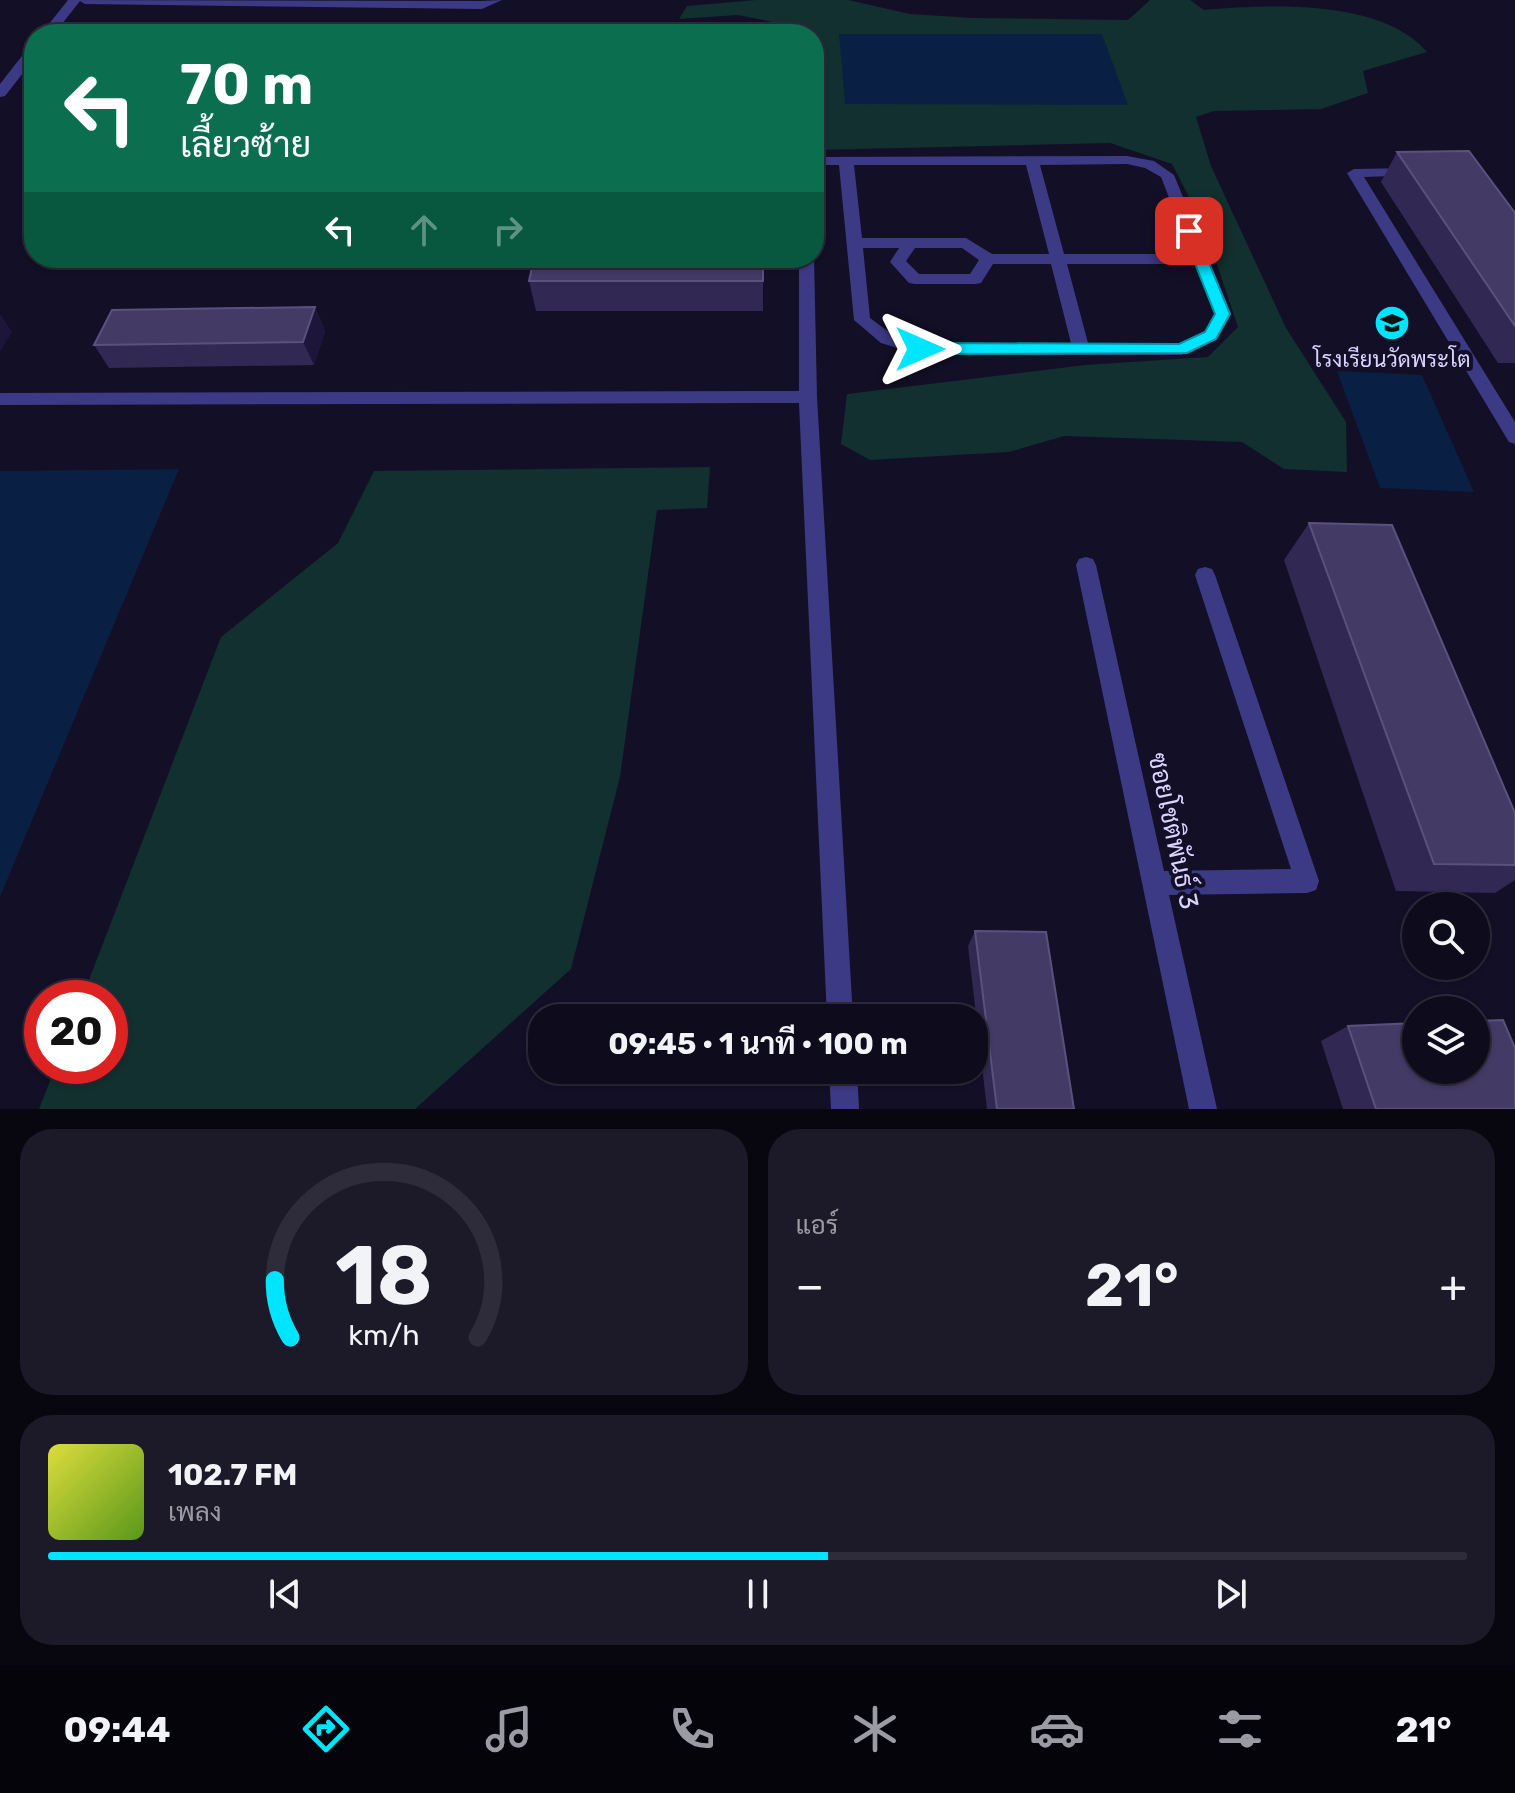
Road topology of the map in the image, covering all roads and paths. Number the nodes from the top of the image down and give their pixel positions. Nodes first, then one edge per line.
1 (74, 0) edge
2 (85, 0) edge
3 (496, 0) edge
4 (341, 2) edge
5 (55, 24) edge
6 (24, 63) edge
7 (0, 93) edge
8 (1032, 160) junction
9 (824, 161) edge
10 (846, 161) junction
11 (1428, 172) edge
12 (854, 243) junction
13 (910, 243) junction
14 (988, 259) junction
15 (1058, 259) junction
16 (1200, 259) junction
17 (807, 268) edge
18 (1081, 349) junction
19 (808, 397) junction
20 (0, 399) edge
21 (1515, 437) edge
22 (1086, 565) dead end
23 (1205, 575) dead end
24 (1156, 883) junction
25 (839, 1004) edge
26 (844, 1084) edge
27 (845, 1109) edge
28 (1203, 1109) edge

1 - 5 street
2 - 4 street
3 - 4 street
6 - 7 street
8 - 10 street
8 - 15 street
8 - 16 street
9 - 10 street
10 - 12 street
11 - 21 street
12 - 13 street
12 - 18 street
13 - 14 street
13 - 14 street
14 - 15 street
15 - 16 street
15 - 18 street
16 - 18 street
17 - 19 street
19 - 20 street
19 - 25 street
22 - 24 street, ซอยโชติพันธ์ 3
23 - 24 street
24 - 28 street, ซอยโชติพันธ์ 3
26 - 27 street

